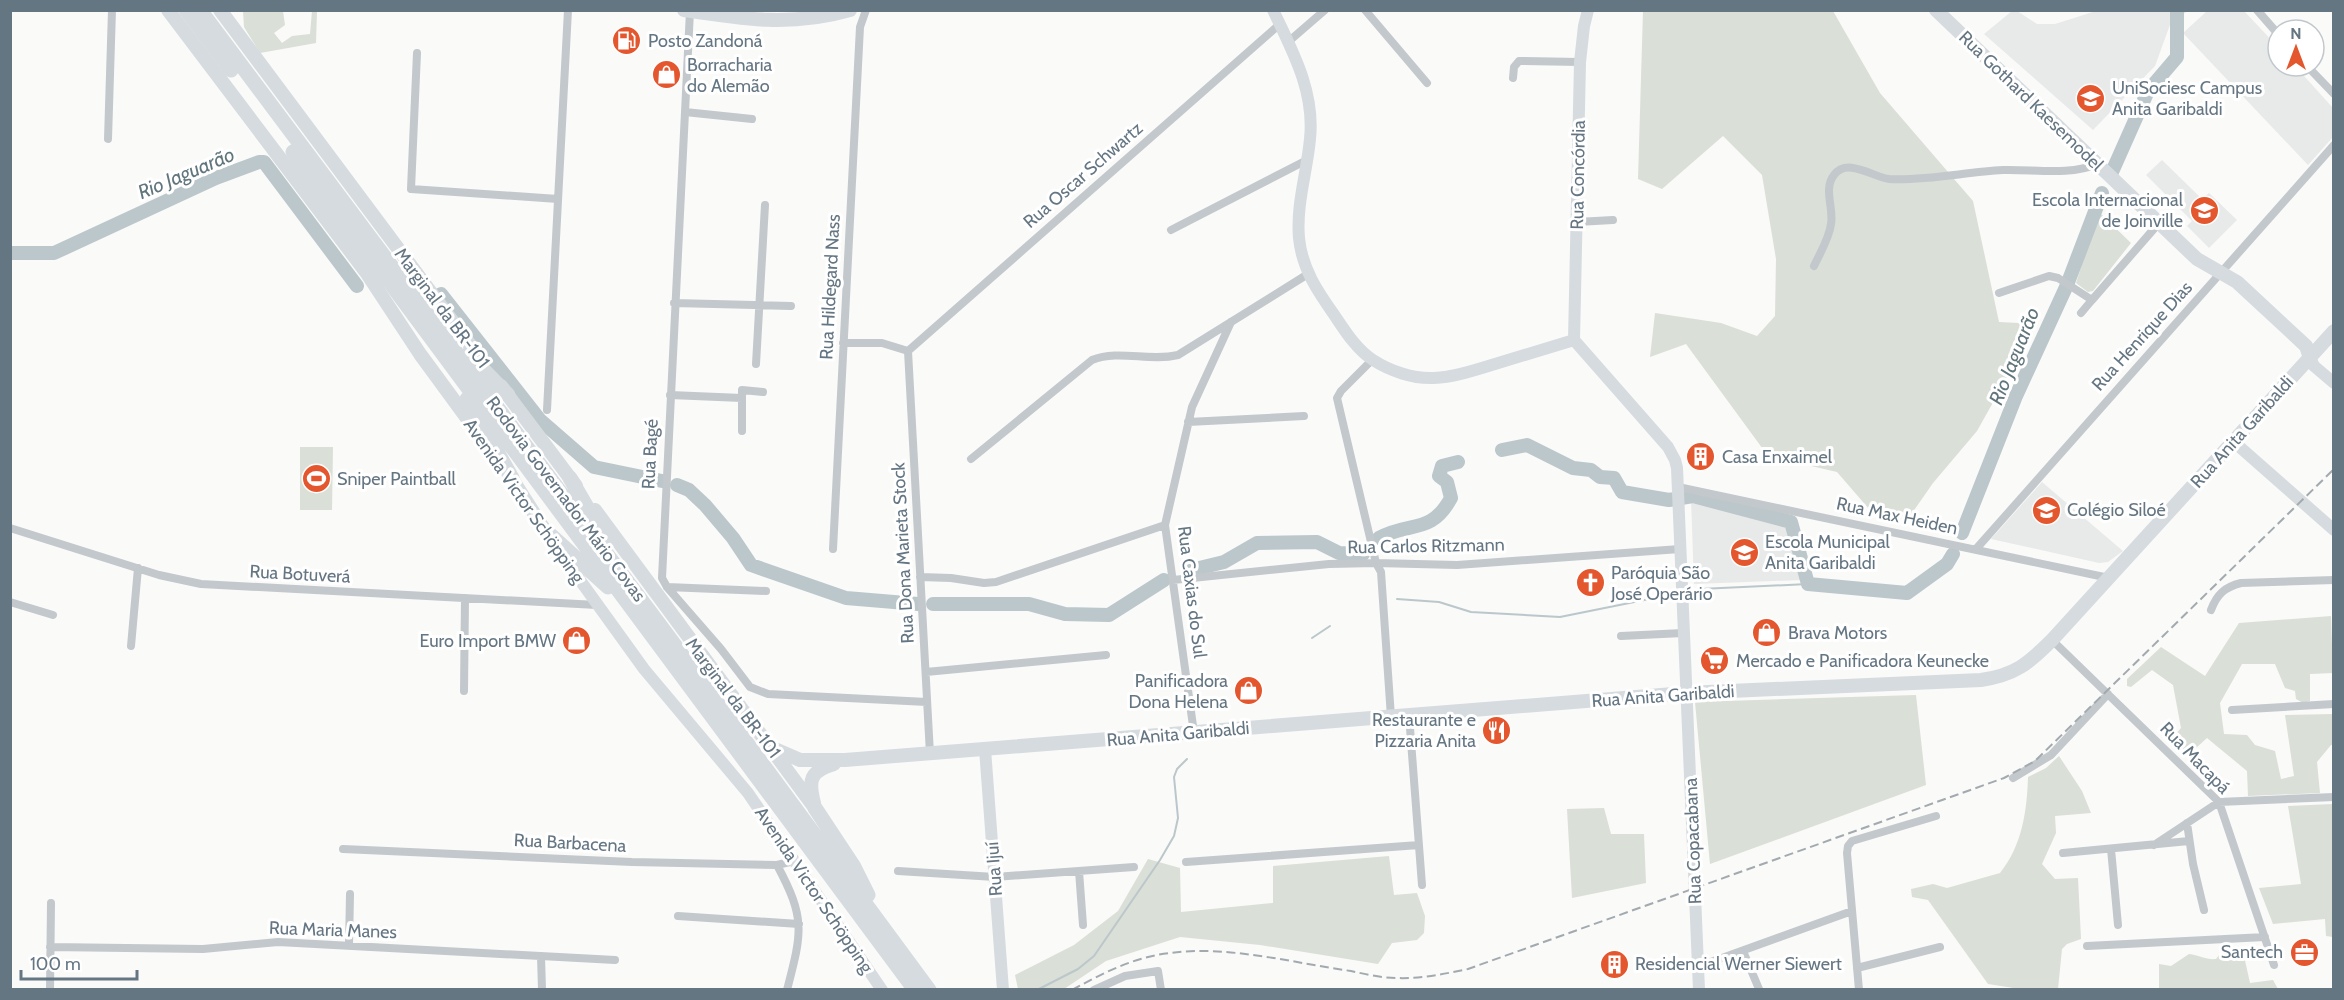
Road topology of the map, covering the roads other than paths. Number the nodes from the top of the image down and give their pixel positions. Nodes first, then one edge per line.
1 (112, 10) edge
2 (220, 10) edge
3 (234, 10) edge
4 (568, 10) edge
5 (866, 10) edge
6 (1273, 10) edge
7 (1325, 10) edge
8 (1365, 10) edge
9 (1588, 10) edge
10 (687, 11) edge
11 (850, 11) edge
12 (180, 12) edge
13 (1942, 12) edge
14 (1280, 24) junction
15 (861, 27) junction
16 (1288, 42) junction
17 (417, 53) dead end
18 (1580, 62) junction
19 (259, 64) junction
20 (1513, 78) dead end
21 (2319, 78) edge
22 (1427, 82) dead end
23 (2334, 94) edge
24 (685, 112) junction
25 (752, 119) dead end
26 (108, 139) dead end
27 (2334, 145) edge
28 (1307, 160) junction
29 (2098, 164) junction
30 (558, 198) junction
31 (765, 205) dead end
32 (1613, 220) dead end
33 (1577, 222) junction
34 (2159, 223) junction
35 (1171, 230) dead end
36 (1814, 266) dead end
37 (2220, 273) junction
38 (1308, 274) junction
39 (2000, 293) dead end
40 (2092, 300) junction
41 (674, 303) junction
42 (759, 306) junction
43 (791, 306) dead end
44 (426, 312) junction
45 (2081, 313) dead end
46 (1231, 322) junction
47 (2333, 332) edge
48 (1574, 340) junction
49 (434, 342) junction
50 (843, 343) junction
51 (908, 351) junction
52 (2310, 358) junction
53 (1372, 360) junction
54 (756, 364) dead end
55 (2334, 383) edge
56 (763, 392) dead end
57 (508, 395) junction
58 (670, 395) junction
59 (742, 398) junction
60 (548, 410) dead end
61 (1304, 416) dead end
62 (1188, 422) junction
63 (742, 431) dead end
64 (2234, 442) junction
65 (971, 459) dead end
66 (512, 478) junction
67 (570, 478) junction
68 (1678, 491) junction
69 (1165, 525) junction
70 (10, 528) edge
71 (544, 529) junction
72 (2334, 530) edge
73 (833, 549) dead end
74 (1680, 549) junction
75 (1976, 549) junction
76 (1376, 562) junction
77 (138, 568) junction
78 (920, 577) junction
79 (2109, 578) junction
80 (1173, 580) junction
81 (2334, 580) edge
82 (667, 587) junction
83 (765, 591) dead end
84 (465, 598) junction
85 (10, 602) edge
86 (597, 605) junction
87 (637, 605) junction
88 (2211, 610) dead end
89 (53, 615) dead end
90 (1683, 633) junction
91 (1621, 636) dead end
92 (2052, 640) junction
93 (131, 646) dead end
94 (1106, 656) dead end
95 (926, 672) junction
96 (464, 691) dead end
97 (1686, 693) junction
98 (2108, 694) junction
99 (927, 702) junction
100 (2334, 704) edge
101 (2232, 710) dead end
102 (1408, 716) junction
103 (1391, 717) junction
104 (1194, 732) junction
105 (770, 747) junction
106 (985, 749) junction
107 (930, 754) junction
108 (845, 760) junction
109 (2013, 778) dead end
110 (2334, 797) edge
111 (2219, 802) junction
112 (815, 808) junction
113 (1936, 816) dead end
114 (2187, 823) junction
115 (2189, 841) junction
116 (2154, 844) junction
117 (1419, 845) junction
118 (343, 849) dead end
119 (2111, 849) junction
120 (2063, 853) dead end
121 (795, 861) junction
122 (1186, 862) dead end
123 (777, 865) junction
124 (1134, 867) dead end
125 (898, 871) dead end
126 (1078, 871) junction
127 (995, 877) junction
128 (1422, 885) dead end
129 (350, 894) dead end
130 (51, 903) dead end
131 (2204, 910) dead end
132 (1852, 911) junction
133 (678, 916) dead end
134 (799, 924) junction
135 (1083, 925) dead end
136 (2118, 925) dead end
137 (885, 930) junction
138 (2265, 937) junction
139 (349, 945) junction
140 (2088, 946) dead end
141 (50, 947) junction
142 (1940, 947) dead end
143 (1743, 951) junction
144 (541, 956) junction
145 (615, 960) dead end
146 (2274, 965) dead end
147 (1697, 967) junction
148 (1857, 968) junction
149 (1759, 989) edge
150 (50, 990) edge
151 (542, 990) edge
152 (787, 990) edge
153 (882, 990) edge
154 (915, 990) edge
155 (929, 990) edge
156 (1003, 990) edge
157 (1094, 990) edge
158 (1161, 990) edge
159 (1699, 990) edge
160 (1859, 990) edge

1 - 26 street
2 - 19 main road, Marginal da BR-101
3 - 19 main road
4 - 30 street
5 - 15 street, Rua Hildegard Nass
6 - 14 street
7 - 16 street
8 - 22 street
9 - 18 street, Rua Concórdia
10 - 11 main road
10 - 24 street, Rua Bagé
11 - 15 street
12 - 44 highway, Rodovia Governador Mário Covas
12 - 49 highway, Rodovia Governador Mário Covas
12 - 66 main road, Avenida Victor Schöpping
13 - 29 main road, Rua Gothard Kaesemodel
14 - 16 street
14 - 51 street, Rua Oscar Schwartz
15 - 50 street, Rua Hildegard Nass
16 - 28 street
17 - 30 street
18 - 20 street
18 - 33 street, Rua Concórdia
19 - 57 main road, Marginal da BR-101
21 - 23 street
24 - 25 street
24 - 41 street, Rua Bagé
27 - 37 street, Rua Henrique Dias
28 - 35 street
28 - 38 street
29 - 34 main road, Rua Gothard Kaesemodel
29 - 36 street
30 - 60 street
31 - 42 street
32 - 33 street
33 - 48 street, Rua Concórdia
34 - 37 main road, Rua Gothard Kaesemodel
34 - 40 street
37 - 52 main road, Rua Gothard Kaesemodel
37 - 75 street, Rua Henrique Dias
38 - 46 street
38 - 53 street
39 - 40 street
40 - 45 street
41 - 42 street
41 - 58 street, Rua Bagé
42 - 43 street
42 - 54 street
44 - 57 highway
44 - 87 highway, Rodovia Governador Mário Covas
46 - 62 street, Rua Caxias do Sul
46 - 65 street
47 - 52 main road, Rua Anita Garibaldi
48 - 53 street
48 - 68 street, Rua Copacabana
49 - 66 highway
49 - 87 highway, Rodovia Governador Mário Covas
50 - 51 street
50 - 73 street, Rua Hildegard Nass
51 - 78 street, Rua Dona Marieta Stock
52 - 55 street
52 - 64 main road, Rua Anita Garibaldi
53 - 76 street
56 - 59 street
57 - 67 main road, Marginal da BR-101
58 - 59 street
58 - 82 street, Rua Bagé
59 - 63 street
61 - 62 street
62 - 69 street, Rua Caxias do Sul
64 - 72 street
64 - 79 main road, Rua Anita Garibaldi
66 - 71 main road, Avenida Victor Schöpping
67 - 87 highway
67 - 105 main road, Marginal da BR-101
68 - 74 street, Rua Copacabana
68 - 75 street, Rua Max Heiden
69 - 78 street
69 - 80 street, Rua Caxias do Sul
70 - 77 street, Rua Botuverá
71 - 86 street, Avenida Victor Schöpping
71 - 87 highway
74 - 76 street, Rua Carlos Ritzmann
74 - 90 street, Rua Copacabana
75 - 79 street, Rua Max Heiden
76 - 80 street, Rua Carlos Ritzmann
76 - 103 street
77 - 84 street, Rua Botuverá
77 - 93 street
78 - 95 street, Rua Dona Marieta Stock
79 - 92 main road, Rua Anita Garibaldi
80 - 104 street, Rua Caxias do Sul
81 - 88 street
82 - 83 street
82 - 99 street
84 - 86 street, Rua Botuverá
84 - 96 street
85 - 89 street
86 - 121 street, Avenida Victor Schöpping
87 - 137 highway, Rodovia Governador Mário Covas
87 - 154 highway, Rodovia Governador Mário Covas
90 - 91 street
90 - 97 street, Rua Copacabana
92 - 97 main road, Rua Anita Garibaldi
92 - 98 street, Rua Macapá
94 - 95 street
95 - 99 street, Rua Dona Marieta Stock
97 - 102 main road, Rua Anita Garibaldi
97 - 147 street, Rua Copacabana
98 - 109 street
98 - 111 street, Rua Macapá
99 - 107 street, Rua Dona Marieta Stock
100 - 101 street
102 - 103 main road, Rua Anita Garibaldi
102 - 117 street
103 - 104 main road, Rua Anita Garibaldi
104 - 106 main road, Rua Anita Garibaldi
105 - 108 main road, Rua Anita Garibaldi
105 - 112 main road, Marginal da BR-101
106 - 107 main road, Rua Anita Garibaldi
106 - 127 street, Rua Ijuí
107 - 108 main road, Rua Anita Garibaldi
108 - 112 main road, Rua Anita Garibaldi
110 - 111 street
111 - 114 street
111 - 138 street, Rua Macapá
112 - 137 highway
113 - 132 street
114 - 115 street
114 - 116 street
115 - 116 street
115 - 131 street
116 - 119 street
117 - 122 street
117 - 128 street
118 - 123 street, Rua Barbacena
119 - 120 street
119 - 136 street
121 - 123 street, Rua Barbacena
121 - 153 street, Avenida Victor Schöpping
123 - 134 street
124 - 126 street
125 - 127 street
126 - 127 street
126 - 135 street
127 - 156 street, Rua Ijuí
129 - 139 street
130 - 141 street
132 - 143 street
132 - 148 street
133 - 134 street
134 - 152 street
137 - 155 highway, Rodovia Governador Mário Covas
138 - 140 street
138 - 146 street, Rua Macapá
139 - 141 street, Rua Maria Manes
139 - 144 street, Rua Maria Manes
141 - 150 street
142 - 148 street
143 - 147 street
143 - 149 street
144 - 145 street, Rua Maria Manes
144 - 151 street
147 - 159 street, Rua Copacabana
148 - 160 street
157 - 158 street

